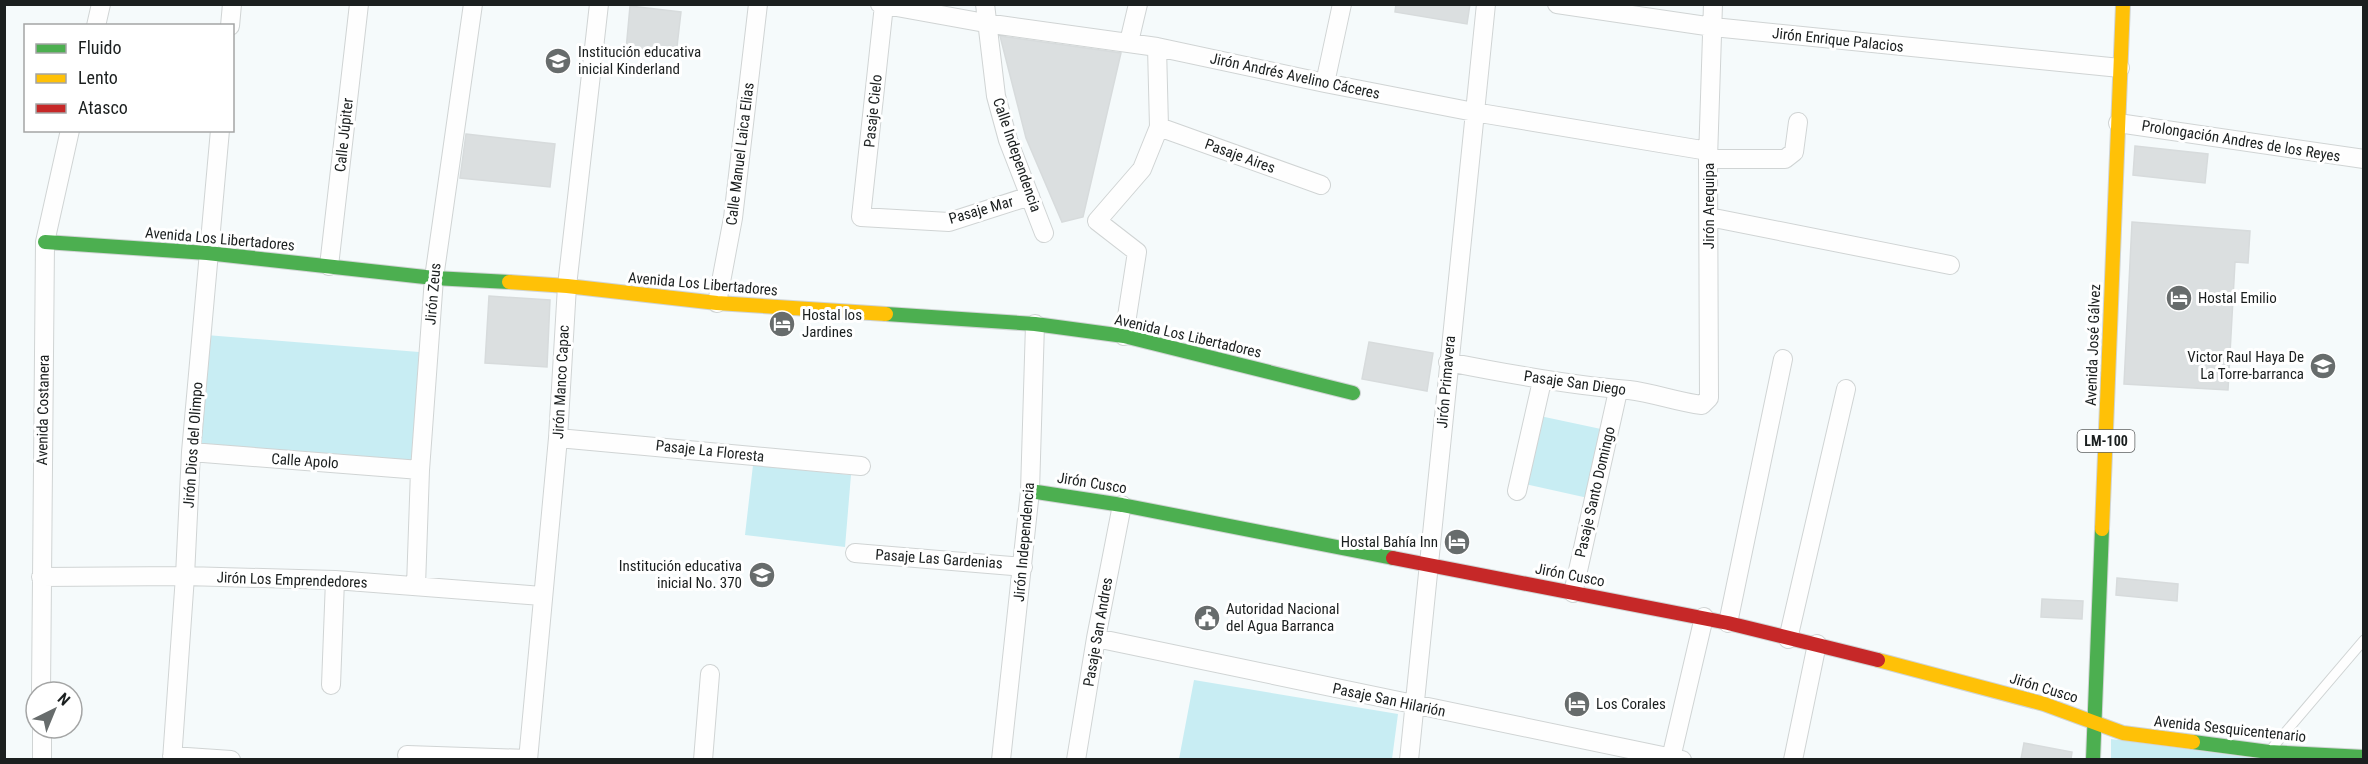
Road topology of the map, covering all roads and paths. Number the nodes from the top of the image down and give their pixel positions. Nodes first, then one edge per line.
1 (101, 4) edge
2 (232, 4) edge
3 (359, 4) edge
4 (473, 4) edge
5 (599, 4) edge
6 (758, 4) edge
7 (1138, 4) edge
8 (1342, 4) edge
9 (1486, 4) edge
10 (1557, 4) edge
11 (1713, 4) edge
12 (2123, 4) edge
13 (882, 5) edge
14 (985, 14) edge
15 (96, 24) edge
16 (230, 24) edge
17 (1713, 27) junction
18 (1129, 42) junction
19 (1157, 47) junction
20 (2120, 68) junction
21 (1325, 83) junction
22 (1474, 112) junction
23 (1798, 122) dead end
24 (2118, 123) junction
25 (1159, 127) junction
26 (70, 132) edge
27 (220, 132) edge
28 (1708, 155) junction
29 (2364, 159) edge
30 (1321, 185) dead end
31 (1030, 196) junction
32 (861, 217) joint
33 (1709, 217) junction
34 (1044, 233) dead end
35 (45, 242) junction
36 (207, 253) junction
37 (1950, 265) dead end
38 (329, 266) junction
39 (434, 278) junction
40 (567, 286) junction
41 (717, 303) junction
42 (1035, 324) junction
43 (1124, 336) junction
44 (1783, 359) dead end
45 (1448, 362) junction
46 (1542, 381) junction
47 (1846, 389) dead end
48 (1618, 391) junction
49 (1353, 393) dead end
50 (1702, 405) joint
51 (558, 438) junction
52 (191, 452) junction
53 (861, 466) dead end
54 (420, 470) junction
55 (1030, 490) junction
56 (1517, 491) dead end
57 (1122, 505) junction
58 (855, 553) dead end
59 (1429, 564) junction
60 (1023, 567) junction
61 (185, 576) junction
62 (41, 577) junction
63 (335, 580) junction
64 (416, 586) junction
65 (1573, 593) junction
66 (542, 596) junction
67 (1704, 617) junction
68 (1728, 623) junction
69 (1096, 638) junction
70 (1788, 639) junction
71 (2364, 640) edge
72 (1817, 644) junction
73 (710, 674) dead end
74 (42, 680) edge
75 (331, 685) dead end
76 (1414, 705) junction
77 (2096, 723) junction
78 (42, 740) edge
79 (2269, 752) junction
80 (407, 755) dead end
81 (2364, 757) edge
82 (172, 758) edge
83 (42, 759) edge
84 (231, 759) edge
85 (528, 759) edge
86 (703, 759) edge
87 (1001, 759) edge
88 (1076, 759) edge
89 (1408, 759) edge
90 (1677, 759) edge
91 (1793, 759) edge
92 (2093, 759) edge

1 - 15 street
2 - 16 street
3 - 38 street, Calle Júpiter
4 - 39 street, Jirón Zeus
5 - 40 street, Jirón Manco Capac
6 - 41 street, Calle Manuel Laica Elias
7 - 18 street
8 - 21 street
9 - 22 street, Jirón Primavera
10 - 17 street, Jirón Enrique Palacios
11 - 17 street, Jirón Arequipa
12 - 20 street, Avenida José Gálvez / LM-100
13 - 14 street, Jirón Andrés Avelino Cáceres
13 - 32 street, Pasaje Cielo
14 - 18 street, Jirón Andrés Avelino Cáceres
14 - 31 street, Calle Independencia
17 - 20 street, Jirón Enrique Palacios
17 - 28 street, Jirón Arequipa
18 - 19 street, Jirón Andrés Avelino Cáceres
19 - 21 street, Jirón Andrés Avelino Cáceres
19 - 25 street
20 - 24 street, Avenida José Gálvez / LM-100
21 - 22 street, Jirón Andrés Avelino Cáceres
22 - 28 street, Jirón Andrés Avelino Cáceres
22 - 45 street, Jirón Primavera
23 - 28 street, Jirón Andrés Avelino Cáceres
24 - 29 street, Prolongación Andres de los Reyes
24 - 77 street, Avenida José Gálvez / LM-100
25 - 30 street, Pasaje Aires
25 - 43 street
26 - 35 street, Avenida Costanera
27 - 36 street, Jirón Dios del Olimpo
28 - 33 street, Jirón Arequipa
31 - 32 street, Pasaje Mar
31 - 34 street, Calle Independencia
33 - 37 street
33 - 50 street, Jirón Arequipa
35 - 36 street, Avenida Los Libertadores
35 - 62 street, Avenida Costanera
36 - 38 street, Avenida Los Libertadores
36 - 52 street, Jirón Dios del Olimpo
38 - 39 street, Avenida Los Libertadores
39 - 40 street, Avenida Los Libertadores
39 - 54 street, Jirón Zeus
40 - 41 street, Avenida Los Libertadores
40 - 51 street, Jirón Manco Capac
41 - 42 street, Avenida Los Libertadores
42 - 43 street, Avenida Los Libertadores
42 - 55 street, Jirón Independencia
43 - 49 street, Avenida Los Libertadores
44 - 68 street
45 - 46 street, Pasaje San Diego
45 - 59 street, Jirón Primavera
46 - 48 street, Pasaje San Diego
46 - 56 street
47 - 70 street
48 - 50 street, Pasaje San Diego
48 - 65 street, Pasaje Santo Domingo
51 - 53 street, Pasaje La Floresta
51 - 66 street, Jirón Manco Capac
52 - 54 street, Calle Apolo
52 - 61 street, Jirón Dios del Olimpo
54 - 64 street, Jirón Zeus
55 - 57 street, Jirón Cusco
55 - 60 street, Jirón Independencia
57 - 59 street, Jirón Cusco
57 - 69 street, Pasaje San Andres
58 - 60 street, Pasaje Las Gardenias
59 - 65 street, Jirón Cusco
59 - 76 street, Jirón Primavera
60 - 87 street, Jirón Independencia
61 - 62 street, Jirón Los Emprendedores
61 - 63 street, Jirón Los Emprendedores
61 - 82 street, Jirón Dios del Olimpo
62 - 74 street, Avenida Costanera
63 - 64 street, Jirón Los Emprendedores
63 - 75 street
64 - 66 street, Jirón Los Emprendedores
65 - 67 street, Jirón Cusco
66 - 85 street, Jirón Manco Capac
67 - 68 street, Jirón Cusco
67 - 90 street
68 - 70 street, Jirón Cusco
69 - 76 street, Pasaje San Hilarión
69 - 88 street, Pasaje San Andres
70 - 72 street, Jirón Cusco
71 - 79 lane
72 - 77 street, Jirón Cusco
72 - 91 street
73 - 86 street
76 - 89 street, Jirón Primavera
76 - 90 street, Pasaje San Hilarión
77 - 79 street, Avenida Sesquicentenario
77 - 92 street, Avenida José Gálvez / LM-100
78 - 83 street
79 - 81 street, Avenida Sesquicentenario
80 - 85 street
82 - 84 street

